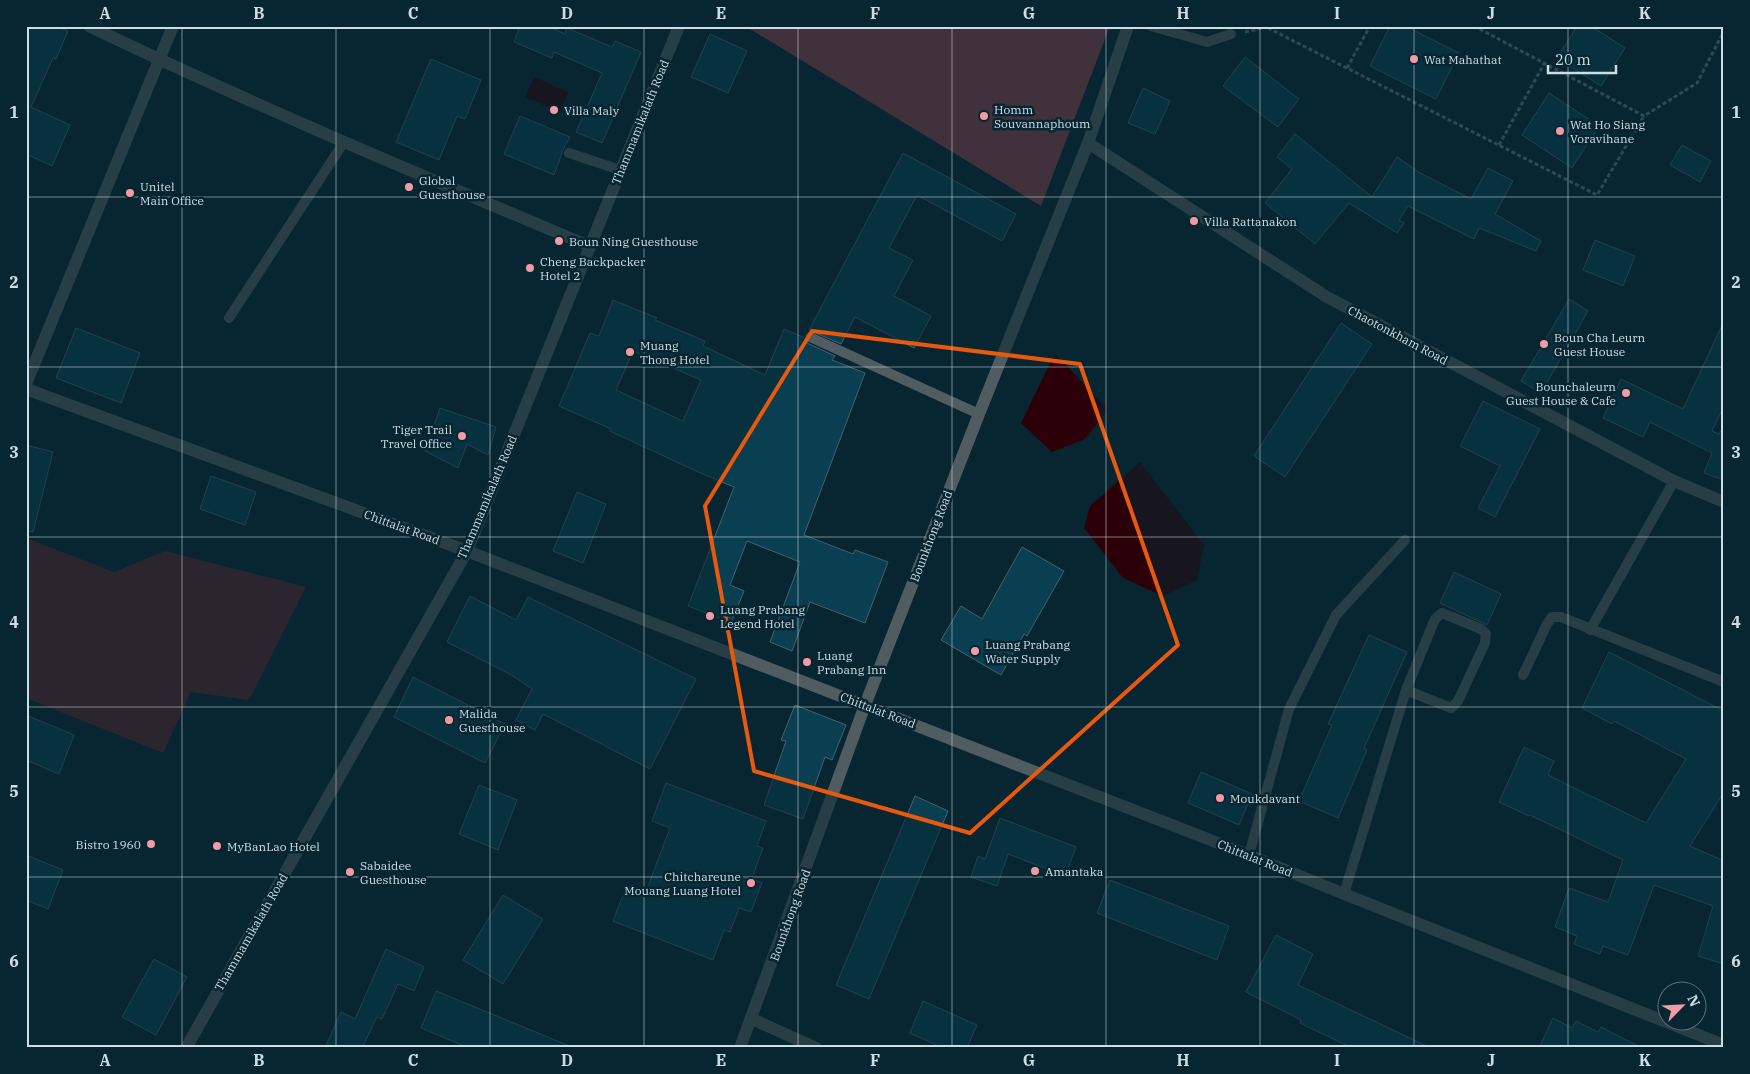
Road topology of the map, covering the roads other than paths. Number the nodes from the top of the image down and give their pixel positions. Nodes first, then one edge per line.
1 (89, 26) edge
2 (173, 26) edge
3 (679, 26) edge
4 (1128, 26) edge
5 (1152, 26) edge
6 (1231, 34) road end
7 (158, 60) junction
8 (344, 142) junction
9 (1088, 143) junction
10 (569, 153) dead end
11 (620, 170) junction
12 (589, 246) junction
13 (229, 318) dead end
14 (810, 337) dead end
15 (26, 384) edge
16 (26, 389) edge
17 (979, 414) junction
18 (1674, 481) junction
19 (1724, 502) edge
20 (1405, 540) dead end
21 (467, 551) junction
22 (1590, 630) junction
23 (1523, 675) dead end
24 (1724, 682) edge
25 (1406, 690) junction
26 (865, 705) junction
27 (1249, 855) junction
28 (1344, 894) junction
29 (752, 1019) junction
30 (1724, 1045) edge
31 (186, 1048) edge
32 (740, 1048) edge
33 (816, 1048) edge

1 - 7 street
2 - 7 street
3 - 11 street, Thammamikalath Road
4 - 9 street, Bounkhong Road
5 - 6 lane
7 - 8 street
7 - 15 street
8 - 12 street
8 - 13 lane
9 - 17 street, Bounkhong Road
9 - 18 street, Chaotonkham Road
10 - 11 lane
11 - 12 street, Thammamikalath Road
12 - 21 street, Thammamikalath Road
14 - 17 lane
16 - 21 street, Chittalat Road
17 - 26 street, Bounkhong Road
18 - 19 street, Chaotonkham Road
18 - 22 lane
20 - 27 lane
21 - 26 street, Chittalat Road
21 - 31 street, Thammamikalath Road
22 - 23 lane
22 - 24 lane
25 - 25 lane
25 - 28 lane
26 - 27 street, Chittalat Road
26 - 29 street, Bounkhong Road
27 - 28 street, Chittalat Road
28 - 30 street, Chittalat Road
29 - 32 street, Bounkhong Road
29 - 33 street

